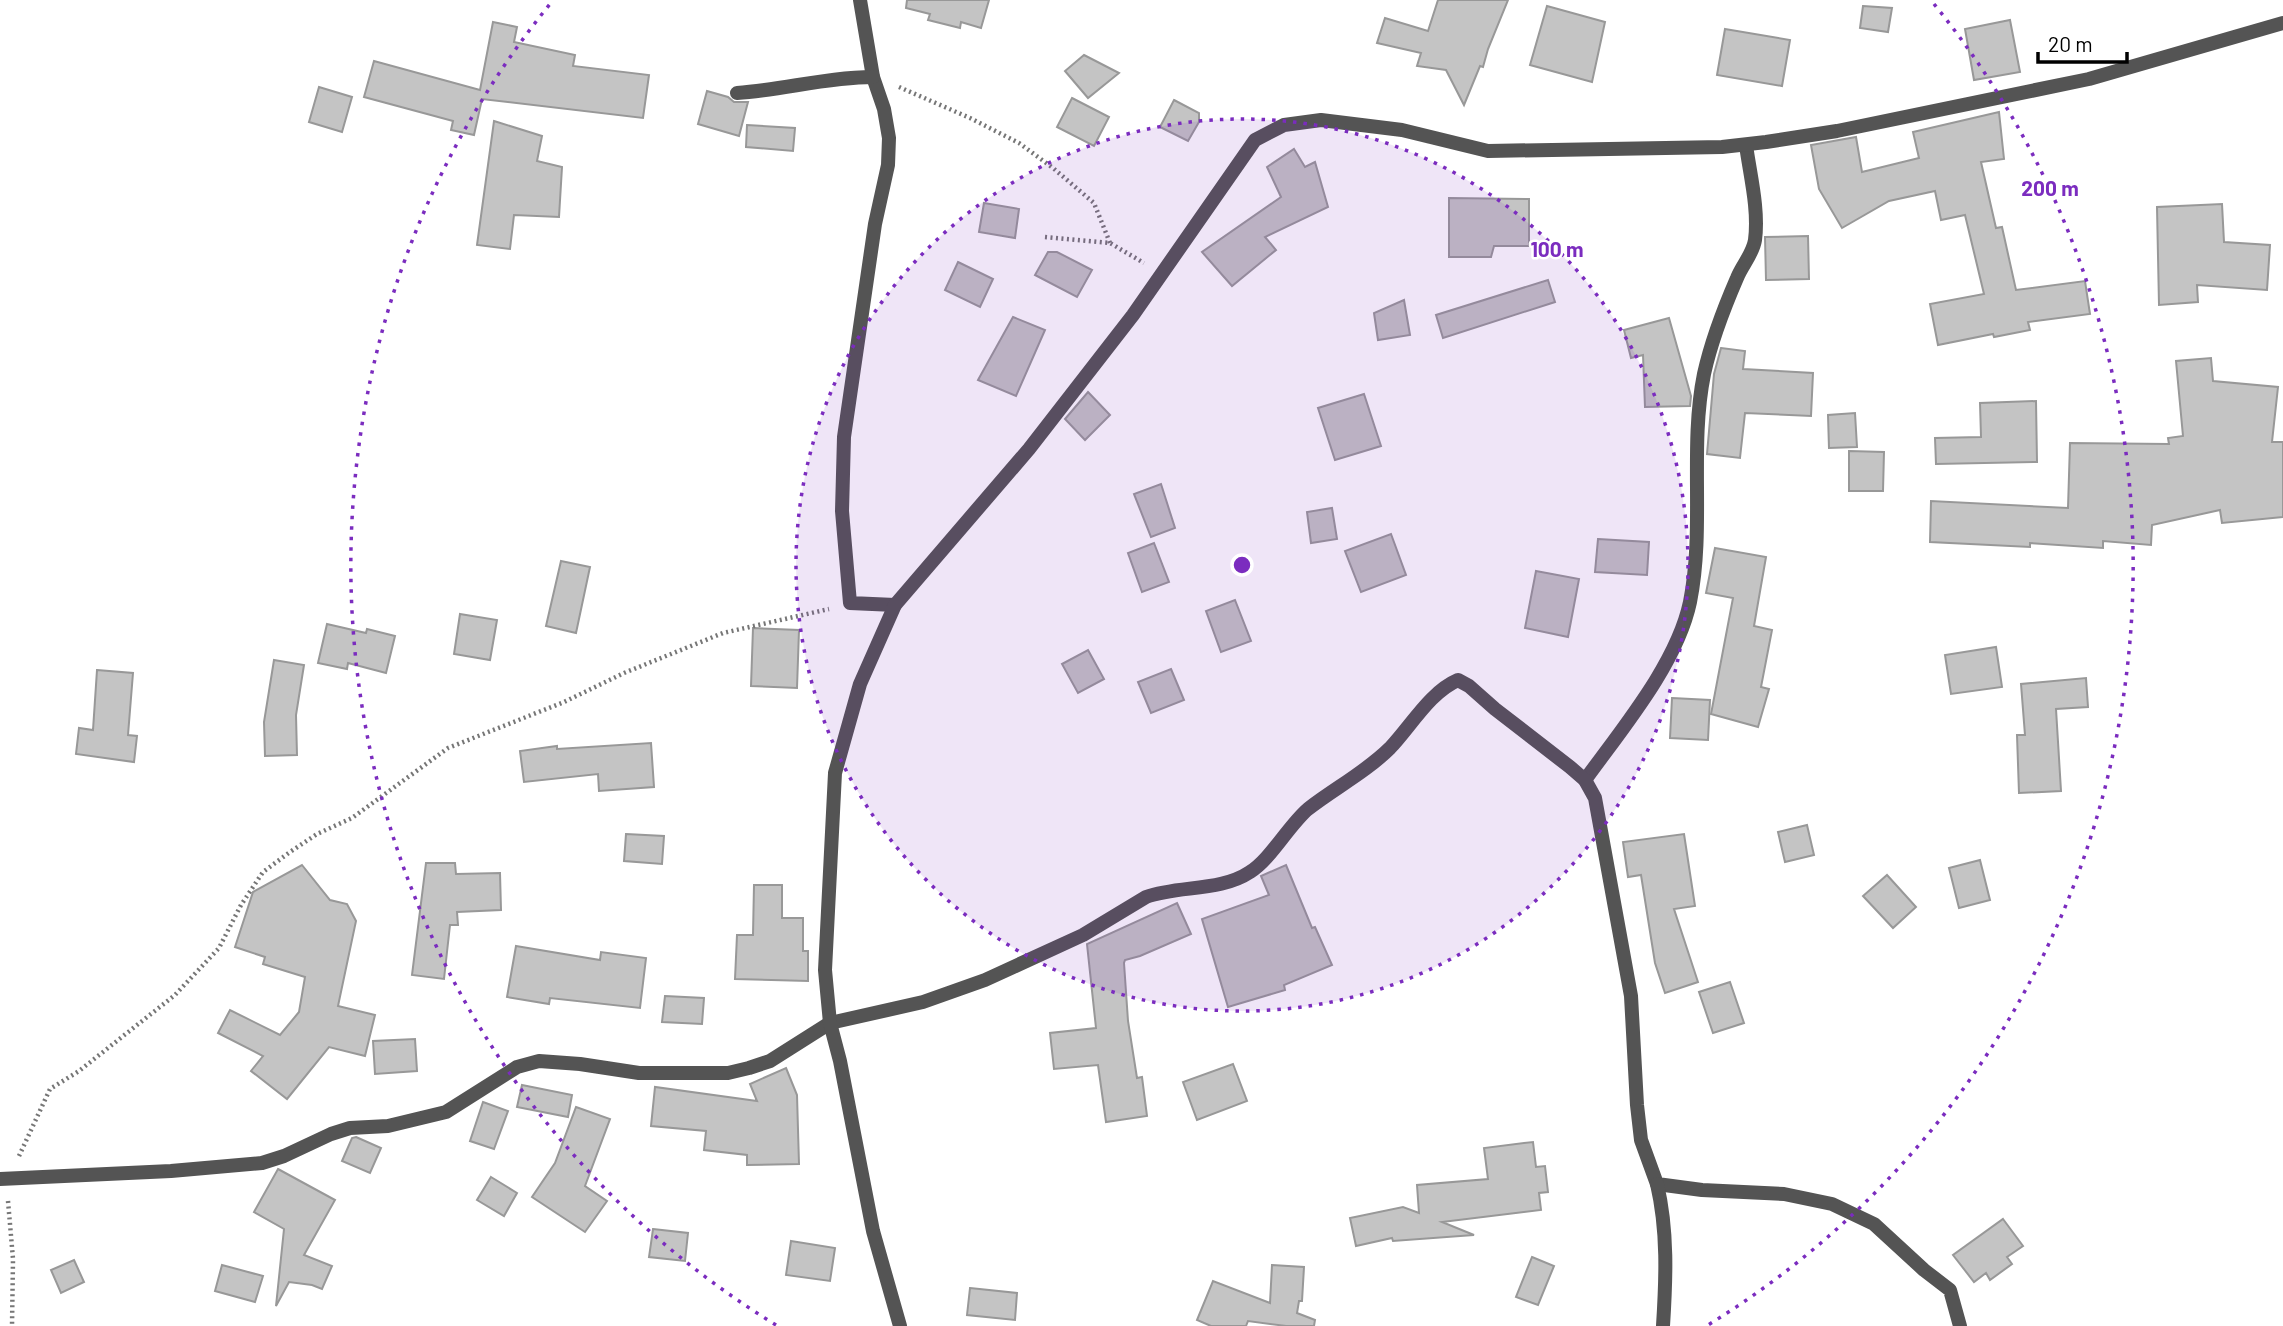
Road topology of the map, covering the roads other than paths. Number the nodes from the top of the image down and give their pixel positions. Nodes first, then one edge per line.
1 (860, 0) edge
2 (2283, 23) edge
3 (873, 77) junction
4 (737, 93) dead end
5 (1746, 145) junction
6 (895, 605) junction
7 (1585, 780) junction
8 (830, 1023) junction
9 (4, 1179) edge
10 (1657, 1184) junction
11 (900, 1326) edge
12 (1663, 1326) edge
13 (1960, 1326) edge

1 - 3 street
2 - 5 street
3 - 4 street
3 - 6 street
5 - 6 street
5 - 7 street
6 - 8 street
7 - 8 street
7 - 10 street
8 - 9 street
8 - 11 street
10 - 12 street
10 - 13 street

